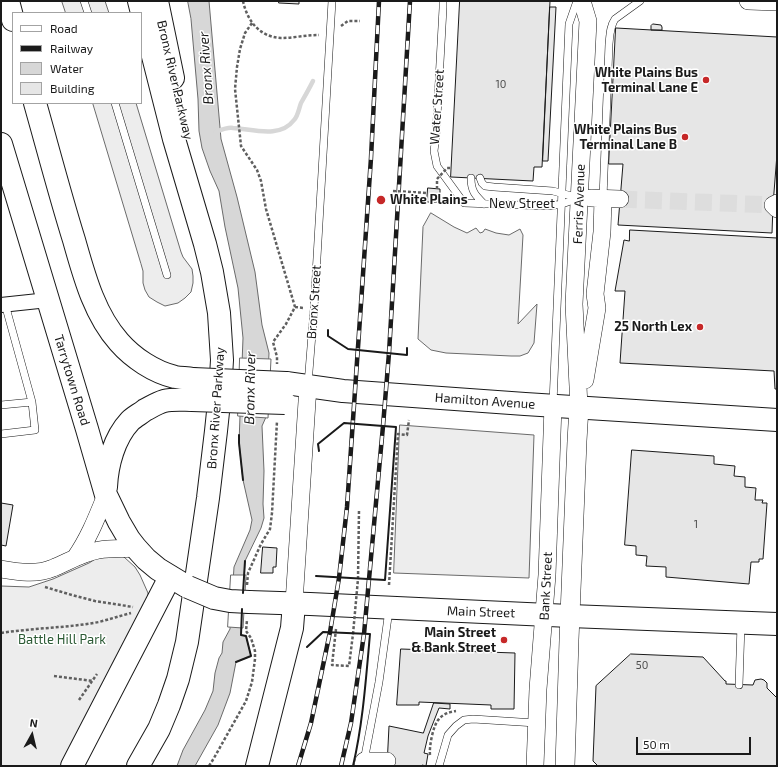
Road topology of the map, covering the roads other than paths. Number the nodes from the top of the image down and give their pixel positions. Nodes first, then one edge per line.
1 (8, 1) edge
2 (84, 1) edge
3 (139, 1) edge
4 (157, 1) edge
5 (332, 1) edge
6 (443, 1) edge
7 (577, 1) edge
8 (582, 1) edge
9 (640, 1) edge
10 (748, 1) edge
11 (777, 2) edge
12 (88, 12) edge
13 (142, 12) edge
14 (142, 13) edge
15 (12, 16) edge
16 (36, 104) edge
17 (115, 104) edge
18 (1, 144) edge
19 (471, 178) dead end
20 (480, 178) dead end
21 (562, 193) junction
22 (579, 198) junction
23 (603, 199) junction
24 (620, 199) tunnel mouth
25 (464, 203) joint
26 (777, 203) edge
27 (484, 204) junction
28 (562, 204) junction
29 (777, 209) edge
30 (167, 275) dead end
31 (48, 300) junction
32 (3, 305) edge
33 (192, 389) junction
34 (307, 392) junction
35 (32, 402) junction
36 (1, 405) edge
37 (553, 406) junction
38 (579, 408) junction
39 (777, 420) edge
40 (1, 434) edge
41 (106, 495) junction
42 (136, 548) junction
43 (75, 558) junction
44 (1, 569) edge
45 (179, 582) junction
46 (294, 603) junction
47 (389, 608) junction
48 (544, 615) junction
49 (570, 616) junction
50 (741, 623) junction
51 (777, 624) edge
52 (739, 684) dead end
53 (536, 723) junction
54 (387, 761) dead end
55 (364, 763) edge
56 (72, 766) edge
57 (138, 766) edge
58 (153, 766) edge
59 (257, 766) edge
60 (439, 766) edge
61 (535, 766) edge
62 (565, 766) edge

1 - 15 main road
2 - 12 lane
3 - 13 main road, Bronx River Parkway
4 - 58 main road, Bronx River Parkway
5 - 34 lane, Bronx Street
6 - 25 lane, Water Street
7 - 21 lane
8 - 22 street, Ferris Avenue
9 - 23 lane
10 - 11 street
14 - 57 main road, Bronx River Parkway
16 - 33 main road
17 - 30 lane
18 - 31 main road, Tarrytown Road
19 - 27 lane
20 - 21 lane, New Street
21 - 22 lane, New Street
21 - 28 lane
22 - 23 street, New Street
22 - 28 lane, New Street
22 - 38 street, Ferris Avenue
23 - 24 street, New Street
23 - 38 street
25 - 27 lane, New Street
26 - 29 street
27 - 28 lane, New Street
28 - 37 lane
31 - 32 street
31 - 41 main road, Tarrytown Road
32 - 35 lane
33 - 34 main road, Hamilton Avenue, bridge
33 - 41 main road
34 - 37 main road, Hamilton Avenue
34 - 46 street, Bronx Street
35 - 36 lane
35 - 40 lane
37 - 38 main road, Hamilton Avenue
37 - 48 street, Bank Street
38 - 39 main road, Hamilton Avenue
38 - 49 main road, Bank Street
41 - 42 main road, Tarrytown Road
41 - 43 street
42 - 43 street
42 - 45 main road, Tarrytown Road
43 - 44 street
45 - 46 main road, Main Street, bridge
45 - 56 main road
46 - 47 main road, Main Street
46 - 59 main road
47 - 48 main road, Main Street
47 - 55 lane
48 - 49 main road, Main Street
48 - 53 street, Bank Street
49 - 50 main road, Main Street
49 - 62 main road, Bank Street
50 - 51 main road, Main Street
50 - 52 lane
53 - 60 lane
53 - 61 street, Bank Street
54 - 55 street

